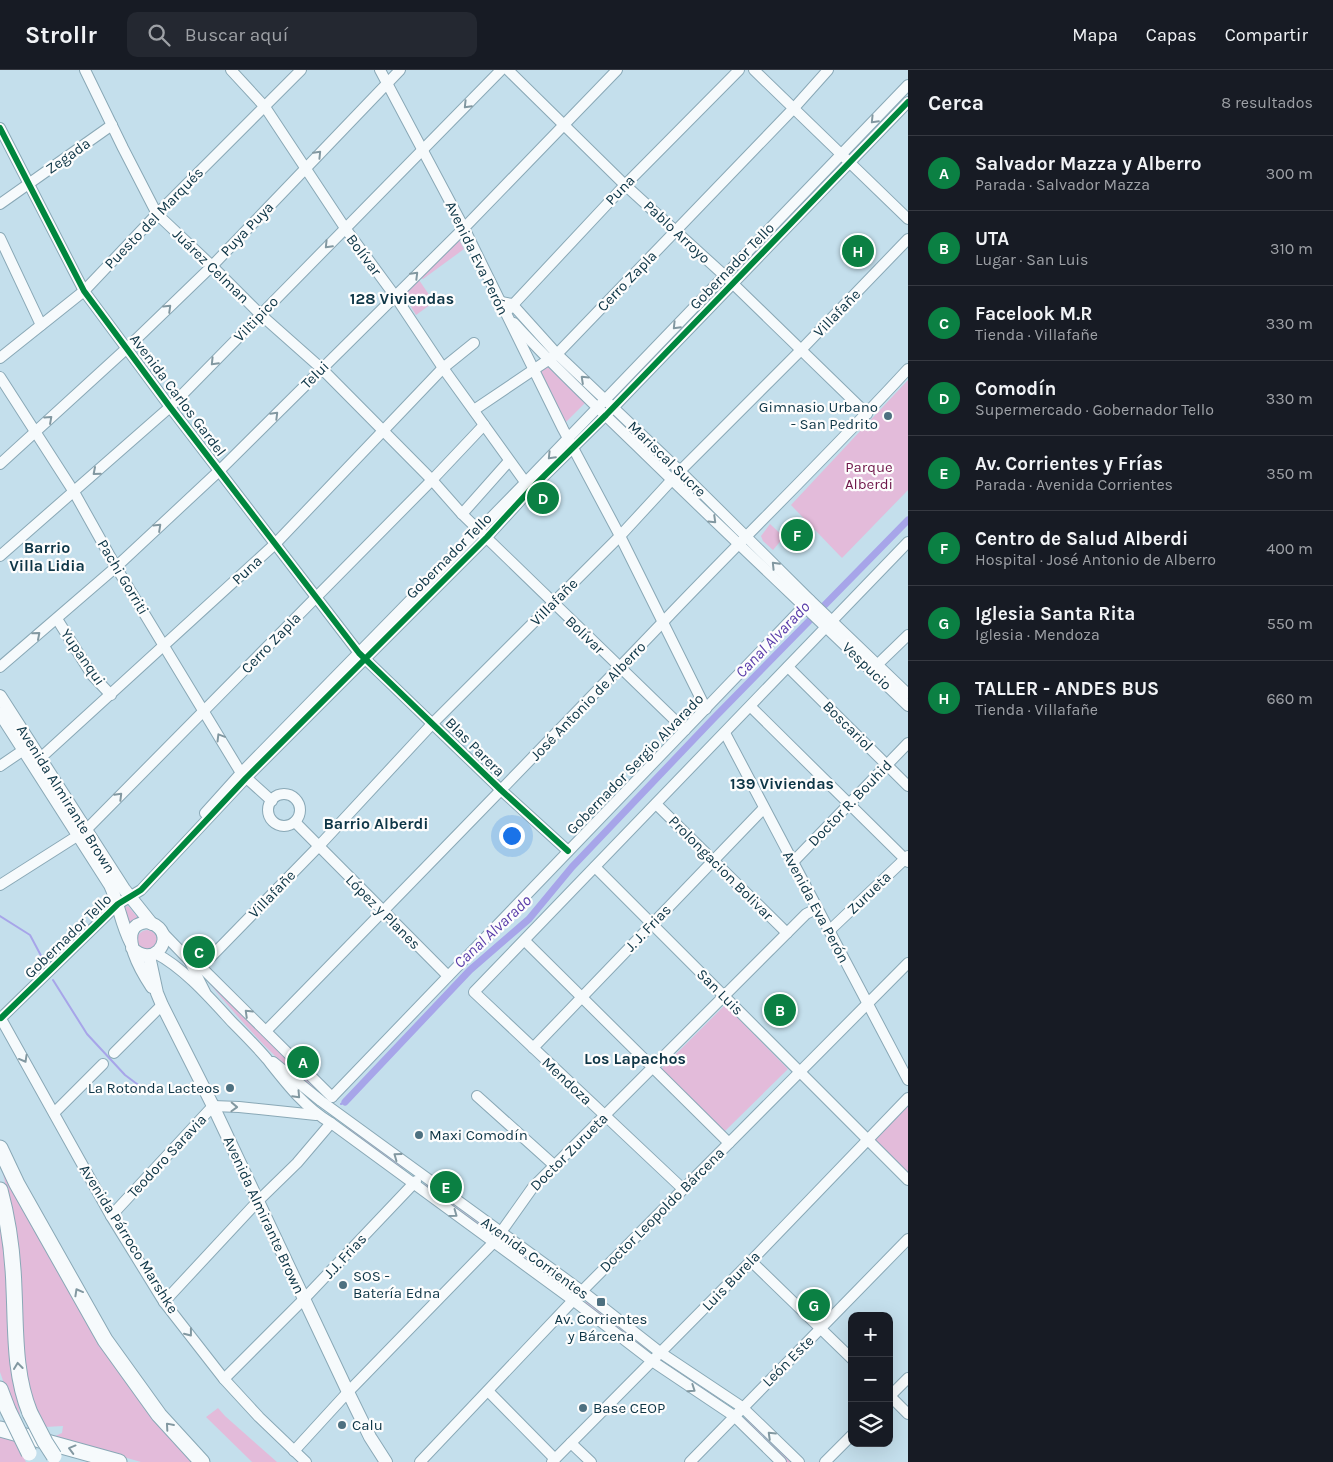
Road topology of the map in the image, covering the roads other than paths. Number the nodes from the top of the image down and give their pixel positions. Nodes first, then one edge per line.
1 (85, 70) edge
2 (232, 70) edge
3 (301, 70) edge
4 (380, 70) edge
5 (400, 70) edge
6 (501, 70) edge
7 (508, 70) edge
8 (617, 70) edge
9 (739, 70) edge
10 (754, 70) edge
11 (828, 70) edge
12 (387, 82) junction
13 (908, 86) edge
14 (908, 102) edge
15 (265, 108) junction
16 (794, 108) junction
17 (112, 125) junction
18 (564, 125) junction
19 (0, 128) edge
20 (423, 151) junction
21 (841, 154) junction
22 (850, 162) junction
23 (305, 168) junction
24 (29, 184) junction
25 (625, 185) junction
26 (0, 204) edge
27 (157, 214) junction
28 (908, 219) edge
29 (344, 228) junction
30 (464, 228) junction
31 (676, 232) junction
32 (0, 238) edge
33 (908, 239) edge
34 (212, 266) junction
35 (725, 276) junction
36 (733, 284) junction
37 (84, 291) junction
38 (395, 296) junction
39 (500, 302) junction
40 (512, 304) junction
41 (505, 313) junction
42 (260, 314) junction
43 (42, 325) junction
44 (474, 343) dead end
45 (126, 349) junction
46 (801, 350) junction
47 (557, 354) junction
48 (0, 358) edge
49 (548, 361) junction
50 (443, 368) junction
51 (322, 369) junction
52 (908, 369) edge
53 (533, 370) junction
54 (0, 376) edge
55 (606, 399) junction
56 (170, 407) junction
57 (614, 407) junction
58 (597, 408) junction
59 (474, 410) junction
60 (867, 414) junction
61 (606, 415) junction
62 (484, 425) junction
63 (383, 431) junction
64 (36, 432) junction
65 (570, 443) junction
66 (509, 461) junction
67 (0, 464) edge
68 (220, 470) junction
69 (680, 471) junction
70 (432, 480) junction
71 (672, 480) junction
72 (528, 486) junction
73 (74, 492) junction
74 (462, 514) junction
75 (479, 530) junction
76 (620, 536) junction
77 (747, 536) junction
78 (487, 537) junction
79 (908, 542) edge
80 (275, 544) junction
81 (738, 545) junction
82 (0, 556) edge
83 (116, 566) junction
84 (316, 597) junction
85 (552, 603) junction
86 (807, 603) junction
87 (57, 619) junction
88 (662, 623) junction
89 (829, 624) junction
90 (908, 635) edge
91 (164, 646) junction
92 (362, 656) junction
93 (878, 665) junction
94 (0, 667) edge
95 (788, 667) junction
96 (620, 668) junction
97 (908, 694) edge
98 (111, 695) junction
99 (0, 696) edge
100 (908, 706) edge
101 (751, 707) junction
102 (706, 709) junction
103 (204, 711) junction
104 (0, 713) edge
105 (433, 724) junction
106 (685, 730) junction
107 (725, 733) junction
108 (908, 743) edge
109 (27, 748) junction
110 (37, 762) junction
111 (887, 765) junction
112 (0, 766) edge
113 (244, 775) junction
114 (908, 786) edge
115 (501, 790) junction
116 (272, 801) junction
117 (656, 804) junction
118 (849, 804) junction
119 (764, 808) junction
120 (295, 822) junction
121 (81, 833) junction
122 (318, 847) junction
123 (568, 851) junction
124 (907, 859) edge
125 (713, 860) junction
126 (792, 862) junction
127 (595, 867) junction
128 (0, 886) edge
129 (130, 897) junction
130 (118, 904) junction
131 (816, 909) junction
132 (383, 911) junction
133 (652, 924) junction
134 (157, 928) junction
135 (829, 931) junction
136 (787, 933) junction
137 (525, 941) junction
138 (131, 946) junction
139 (152, 955) junction
140 (189, 960) junction
141 (908, 963) edge
142 (201, 967) junction
143 (448, 976) junction
144 (206, 995) junction
145 (724, 996) junction
146 (582, 997) junction
147 (159, 999) junction
148 (867, 1003) junction
149 (0, 1017) edge
150 (266, 1031) junction
151 (533, 1048) junction
152 (114, 1053) dead end
153 (266, 1058) junction
154 (103, 1064) dead end
155 (653, 1068) junction
156 (800, 1072) junction
157 (908, 1080) edge
158 (332, 1096) junction
159 (477, 1096) dead end
160 (908, 1098) edge
161 (213, 1106) junction
162 (331, 1108) junction
163 (54, 1113) junction
164 (316, 1114) junction
165 (605, 1116) junction
166 (331, 1123) junction
167 (868, 1140) junction
168 (729, 1143) junction
169 (0, 1148) edge
170 (555, 1166) junction
171 (422, 1175) junction
172 (908, 1180) edge
173 (412, 1184) junction
174 (683, 1189) junction
175 (0, 1190) edge
176 (257, 1202) junction
177 (111, 1216) junction
178 (501, 1233) junction
179 (908, 1239) edge
180 (494, 1242) junction
181 (751, 1261) junction
182 (582, 1291) junction
183 (303, 1300) junction
184 (574, 1301) junction
185 (164, 1302) junction
186 (820, 1329) junction
187 (661, 1352) junction
188 (850, 1357) edge
189 (652, 1362) junction
190 (908, 1378) edge
191 (224, 1379) junction
192 (0, 1389) edge
193 (488, 1391) junction
194 (348, 1392) junction
195 (893, 1393) edge
196 (893, 1399) edge
197 (742, 1407) junction
198 (908, 1414) edge
199 (734, 1416) junction
200 (0, 1429) edge
201 (370, 1437) junction
202 (848, 1439) edge
203 (571, 1442) junction
204 (294, 1451) junction
205 (31, 1457) edge
206 (56, 1459) edge
207 (553, 1460) edge
208 (119, 1462) edge
209 (202, 1462) edge
210 (306, 1462) edge
211 (379, 1462) edge
212 (386, 1462) edge
213 (420, 1462) edge
214 (591, 1462) edge
215 (690, 1462) edge
216 (781, 1462) edge
217 (800, 1462) edge
218 (825, 1462) edge

1 - 17 street, Juárez Celman
2 - 15 street, Bolívar
3 - 15 street, Puesto del Marqués
4 - 12 street, Avenida Eva Perón
5 - 12 street, Puya Puya
6 -> 20 street, Viltipico
7 - 18 street, Pablo Arroyo
8 - 18 street, Telui
9 - 25 street, Puna
10 - 16 street
11 - 16 street, Cerro Zapla
12 - 20 street, Avenida Eva Perón
23 -> 12 street, Puya Puya
13 -> 21 street, Gobernador Tello
14 - 22 street, Gobernador Tello
15 - 23 street, Bolívar
15 - 27 street, Puesto del Marqués
16 - 21 street
16 - 31 street, Cerro Zapla
17 - 24 street, Zegada
17 - 27 street, Juárez Celman
18 - 25 street, Pablo Arroyo
18 - 30 street, Telui
19 - 24 street, Avenida Carlos Gardel
20 - 29 street, Viltipico
20 - 30 street, Avenida Eva Perón
21 - 22 street
21 - 35 street, Gobernador Tello
22 - 28 street
22 - 36 street, Gobernador Tello
23 - 29 street, Bolívar
23 - 34 street, Puya Puya
24 - 26 street, Zegada
24 - 37 street, Avenida Carlos Gardel
25 - 31 street, Pablo Arroyo
25 - 40 street, Puna
27 - 34 street, Juárez Celman
27 - 37 street, Puesto del Marqués
29 - 38 street, Bolívar
29 -> 42 street, Viltipico
38 -> 30 street, Telui
30 - 39 street, Avenida Eva Perón
31 - 35 street, Pablo Arroyo
31 - 47 street, Cerro Zapla
32 - 43 street
33 - 46 street, Villafañe
34 - 42 street, Juárez Celman
45 -> 34 street, Puya Puya
35 - 36 street, Pablo Arroyo
35 -> 55 street, Gobernador Tello
36 - 46 street, Pablo Arroyo
36 - 57 street, Gobernador Tello
37 - 43 street, Puesto del Marqués
37 - 45 street, Avenida Carlos Gardel
38 - 50 street, Bolívar
38 - 51 street, Telui
39 - 40 street
39 - 41 street, Avenida Eva Perón
40 - 41 street, Puna
40 - 47 street, Mariscal Sucre
41 - 49 street, Mariscal Sucre
41 - 53 street, Avenida Eva Perón
42 - 51 street, Juárez Celman
42 -> 56 street, Viltipico
43 - 48 street, Puesto del Marqués
44 - 50 street, Puna
45 - 56 street, Avenida Carlos Gardel
64 -> 45 street, Puya Puya
46 - 60 street, Pablo Arroyo
46 - 69 street, Villafañe
47 - 49 street, Cerro Zapla
55 -> 47 street, Mariscal Sucre
49 - 53 street, Cerro Zapla
49 - 58 street, Mariscal Sucre
50 - 59 street, Bolívar
50 - 63 street, Puna
51 - 63 street, Juárez Celman
68 -> 51 street, Telui
52 - 60 street, José Antonio de Alberro
53 - 59 street, Cerro Zapla
53 - 65 street, Avenida Eva Perón
54 - 64 street, Pachi Gorriti
55 - 57 street, Mariscal Sucre
55 - 58 street, Gobernador Tello
56 - 68 street, Avenida Carlos Gardel
56 -> 73 street, Viltipico
57 - 61 street, Gobernador Tello
57 - 69 street, Mariscal Sucre
58 - 61 street, Mariscal Sucre
58 - 65 street, Gobernador Tello
59 - 62 street, Bolívar
60 - 77 street, José Antonio de Alberro
61 - 65 street, Gobernador Tello
61 - 71 street, Mariscal Sucre
62 - 66 street, Bolívar
62 - 70 street, Cerro Zapla
63 - 70 street, Juárez Celman
63 - 80 street, Puna
64 - 67 street, Puya Puya
64 - 73 street, Pachi Gorriti
65 - 72 street, Gobernador Tello
65 - 76 street, Avenida Eva Perón
66 - 72 street, Bolívar
66 - 74 street
68 - 80 street, Avenida Carlos Gardel
83 -> 68 street, Telui
69 - 71 street, Villafañe
69 - 77 street, Mariscal Sucre
70 - 74 street, Juárez Celman
70 - 84 street, Cerro Zapla
71 - 76 street, Villafañe
71 -> 81 street, Mariscal Sucre
72 - 75 street, Gobernador Tello
72 - 78 street, Gobernador Tello
73 - 82 street, Viltipico
73 - 83 street, Pachi Gorriti
74 - 75 street, Juárez Celman
75 - 78 street, Juárez Celman
75 - 92 street, Gobernador Tello
76 - 85 street, Villafañe
76 - 88 street, Avenida Eva Perón
77 - 81 street, José Antonio de Alberro
86 -> 77 street, Mariscal Sucre
78 - 85 street, Bolívar
78 - 92 street, Gobernador Tello
79 - 89 street
80 - 84 street, Avenida Carlos Gardel
80 - 91 street, Puna
81 - 86 street, Mariscal Sucre
81 - 88 street, José Antonio de Alberro
83 - 87 street, Telui
83 - 91 street, Pachi Gorriti
84 - 92 street, Avenida Carlos Gardel
84 - 103 street, Cerro Zapla
85 - 96 street, Bolívar
85 - 105 street, Villafañe
86 - 89 street
86 - 102 street, Gobernador Sergio Alvarado
94 -> 87 street, Telui
87 - 98 street, Yupanqui
88 - 96 street, José Antonio de Alberro
88 - 102 street, Avenida Eva Perón
89 - 93 street, Vespucio
89 - 95 street
89 - 100 street, Vespucio
90 - 93 street
91 - 98 street, Puna
91 - 103 street, Pachi Gorriti
92 - 105 street, Blas Parera
92 - 113 street, Gobernador Tello
93 - 97 street, Vespucio
95 - 101 street
95 - 111 street, Boscariol
96 - 106 street, Bolívar
96 - 115 street, José Antonio de Alberro
98 - 110 street, Puna
99 - 109 main road, Avenida Almirante Brown
101 - 107 street
101 - 118 street
102 - 106 street, Gobernador Sergio Alvarado
113 -> 103 street, Pachi Gorriti
121 -> 103 street, Cerro Zapla
104 - 109 main road, Avenida Almirante Brown
105 - 115 street, Blas Parera
105 - 122 street, Villafañe
106 - 123 street, Gobernador Sergio Alvarado
107 - 117 street
107 - 119 street, Avenida Eva Perón
108 - 111 street, Doctor R. Bouhid
109 - 110 main road, Avenida Almirante Brown
109 - 112 street
110 - 121 main road, Avenida Almirante Brown
111 - 114 street, Boscariol
111 - 118 street, Doctor R. Bouhid
113 - 116 street, Pachi Gorriti
113 - 129 street, Gobernador Tello
115 - 123 street, Blas Parera
115 - 132 street, José Antonio de Alberro
116 - 120 street
116 - 120 street
117 - 125 street, Prolongacion Bolivar
117 - 127 street
118 - 124 street
118 - 126 street, Doctor R. Bouhid
119 - 125 street, J. J. Frias
119 - 126 street, Avenida Eva Perón
120 - 122 street, López y Planes
121 - 128 street, Cerro Zapla
121 - 129 main road, Avenida Almirante Brown
121 - 130 main road, Avenida Almirante Brown
122 - 132 street, López y Planes
122 - 142 street, Villafañe
123 - 143 street, Gobernador Sergio Alvarado
124 - 135 street, Zurueta
125 - 133 street, J. J. Frias
125 - 136 street, Prolongacion Bolivar
126 - 131 street, Avenida Eva Perón
127 - 133 street, San Luis
127 - 137 street
129 - 130 street, Gobernador Tello
129 - 134 main road, Avenida Almirante Brown
130 - 138 main road, Avenida Almirante Brown
130 - 149 street, Gobernador Tello
131 - 135 street, Avenida Eva Perón
131 - 136 street, Doctor Zurueta
132 - 143 street, López y Planes
132 - 150 street, José Antonio de Alberro
133 - 145 street, San Luis
133 - 146 street, J. J. Frias
134 - 138 main road
134 - 139 main road
134 - 140 street, Avenida Corrientes
135 - 148 street, Avenida Eva Perón
136 - 145 street, Doctor Zurueta
137 - 146 street
137 - 151 street, Mendoza
138 - 139 main road
138 - 147 main road, Avenida Almirante Brown
139 - 144 street, Avenida Corrientes
139 - 147 main road
140 - 142 street
140 - 144 street, Avenida Corrientes
141 - 148 street, Doctor Leopoldo Bárcena
150 -> 142 street
143 - 158 street, Gobernador Sergio Alvarado
144 - 153 street, Avenida Corrientes
145 - 155 street, Doctor Zurueta
145 - 156 street, San Luis
146 - 151 street, J. J. Frias
146 - 155 street
147 - 152 street
147 - 161 main road, Avenida Almirante Brown
148 - 156 street, Doctor Leopoldo Bárcena
148 - 157 street, Avenida Eva Perón
149 -> 163 street, Avenida Párroco Marshke
150 - 158 street
151 - 165 street, Mendoza
153 - 162 street, Avenida Corrientes
153 -> 164 street, Avenida Corrientes
154 - 163 street
155 - 165 street, Doctor Zurueta
155 - 168 street
156 - 167 street, San Luis
156 - 168 street, Doctor Leopoldo Bárcena
158 - 162 street
159 - 170 street
160 - 167 street, Luis Burela
161 -> 164 street, Teodoro Saravia
161 - 176 main road, Avenida Almirante Brown
161 - 177 street, Teodoro Saravia
171 -> 162 street, Avenida Corrientes
163 - 177 street, Avenida Párroco Marshke
164 - 166 street, Avenida Corrientes
165 - 170 street, Doctor Zurueta
165 - 174 street, Mendoza
166 - 173 street, Avenida Corrientes
166 - 176 street
167 - 172 street, San Luis
167 - 181 street, Luis Burela
168 - 174 street, Doctor Leopoldo Bárcena
209 -> 169 highway
170 - 178 street, Doctor Zurueta
171 - 173 street, J.J. Frias
171 - 178 street, Avenida Corrientes
173 -> 180 street, Avenida Corrientes
173 - 183 street, J.J. Frias
174 - 182 street, Doctor Leopoldo Bárcena
206 -> 175 highway, bridge
176 - 183 main road, Avenida Almirante Brown
176 - 185 street
177 - 185 street, Avenida Párroco Marshke
178 - 180 street, Doctor Zurueta
178 - 182 street, Avenida Corrientes
179 - 186 street, León Este
180 - 184 street, Avenida Corrientes
180 - 194 street, Doctor Zurueta
181 - 186 street
181 - 187 street, Luis Burela
182 - 184 street, Doctor Leopoldo Bárcena
182 - 187 street, Avenida Corrientes
183 - 191 street, J.J. Frias
183 - 194 main road, Avenida Almirante Brown
184 - 189 street, Avenida Corrientes
184 - 193 street, Doctor Leopoldo Bárcena
185 -> 191 street, Avenida Párroco Marshke
186 - 188 street
186 - 197 street, León Este
187 - 189 street, Luis Burela
187 - 197 street, Avenida Corrientes
189 -> 199 street, Avenida Corrientes
189 - 203 street, Luis Burela
190 - 195 street
191 - 204 street, Avenida Párroco Marshke
192 - 205 highway, bridge
193 - 207 street
193 - 213 street, Doctor Leopoldo Bárcena
194 - 201 main road, Avenida Almirante Brown
194 - 204 street, Doctor Zurueta
196 - 198 street
197 - 199 street, León Este
217 -> 197 street, Avenida Corrientes
199 - 215 street, León Este
199 - 216 street, Avenida Corrientes
208 -> 200 highway
201 - 211 main road
201 - 212 main road
202 - 218 street
203 - 207 street, Luis Burela
203 - 214 street
204 - 210 street, Avenida Párroco Marshke

